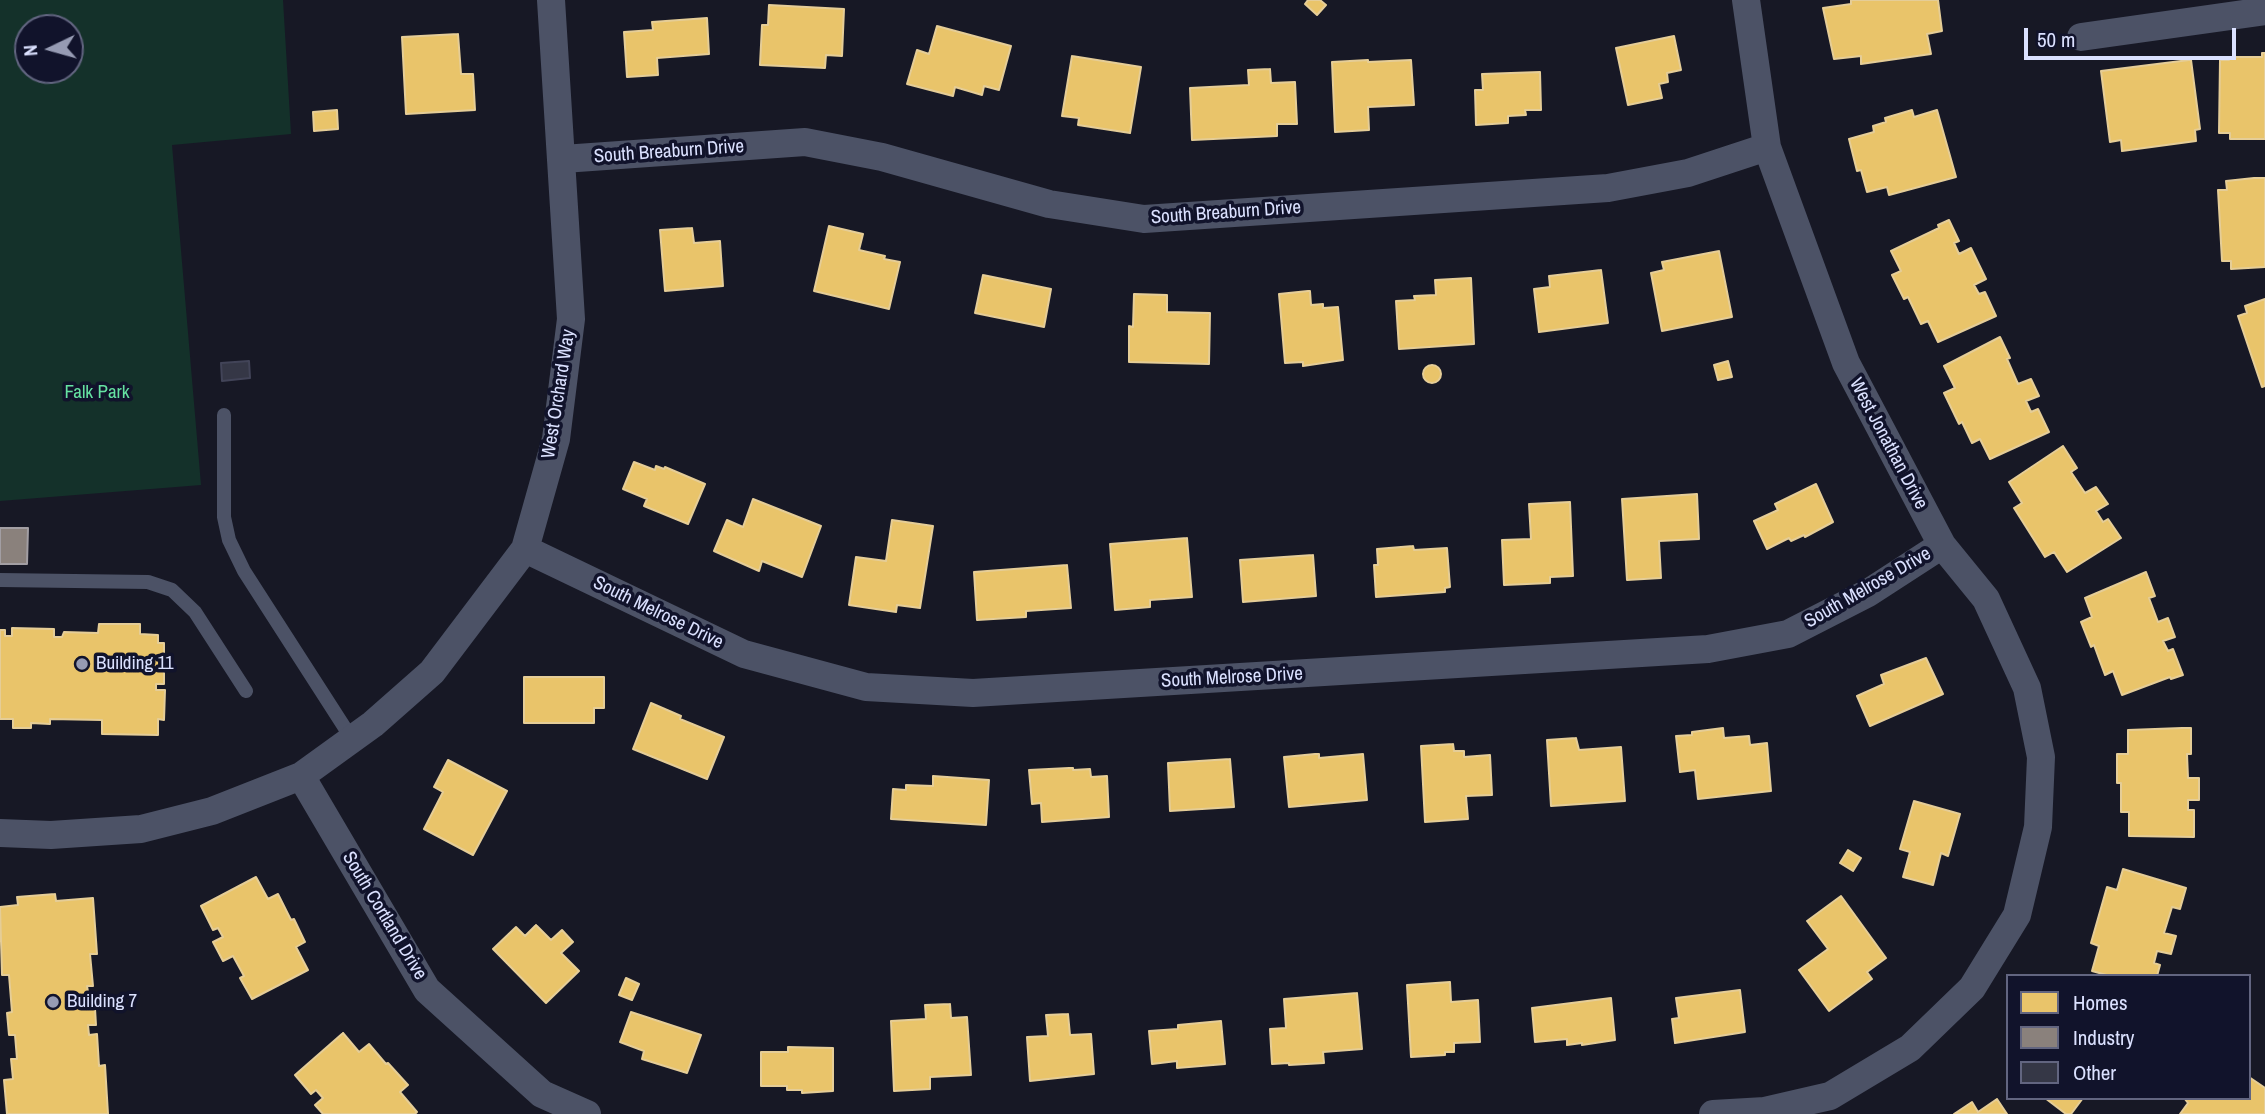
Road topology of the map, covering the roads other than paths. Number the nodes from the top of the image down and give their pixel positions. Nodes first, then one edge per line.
1 (551, 0) edge
2 (1746, 0) edge
3 (2265, 11) edge
4 (2081, 37) dead end
5 (1767, 147) junction
6 (562, 159) junction
7 (223, 415) dead end
8 (1942, 545) junction
9 (525, 549) junction
10 (0, 580) edge
11 (246, 691) dead end
12 (352, 739) junction
13 (301, 776) junction
14 (0, 833) edge
15 (587, 1114) edge
16 (1713, 1114) edge

1 - 6 street, West Orchard Way
2 - 5 street, West Jonathan Drive
3 - 4 street
5 - 6 street, South Breaburn Drive
5 - 8 street, West Jonathan Drive
6 - 9 street, West Orchard Way
7 - 12 lane
8 - 9 street, South Melrose Drive
8 - 16 street, West Jonathan Drive
9 - 12 street, West Orchard Way
10 - 11 lane
12 - 13 street, West Orchard Way
13 - 14 street, West Orchard Way
13 - 15 street, South Cortland Drive

